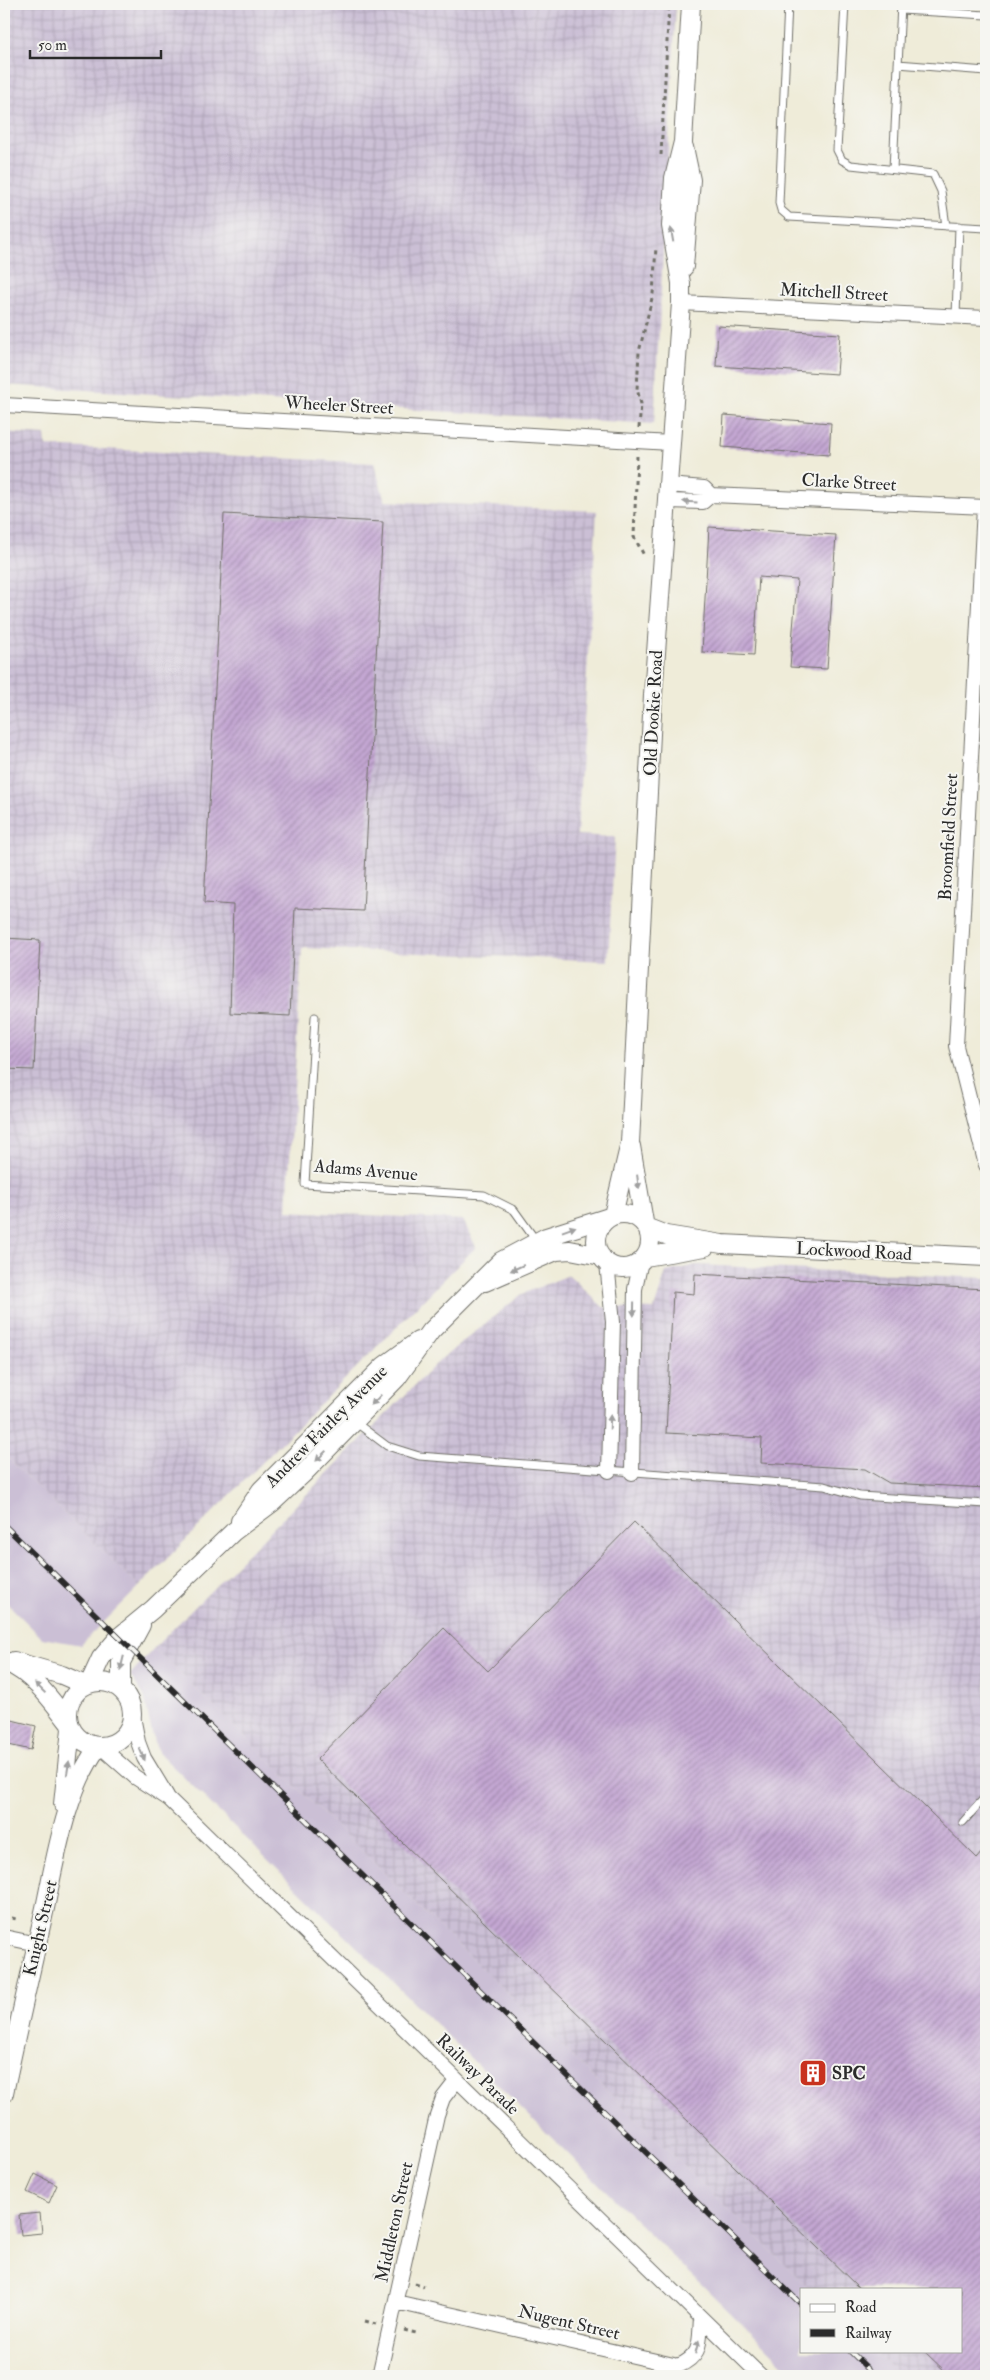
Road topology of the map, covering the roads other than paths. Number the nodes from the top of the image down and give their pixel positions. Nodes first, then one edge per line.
1 (691, 4) edge
2 (788, 4) edge
3 (845, 4) edge
4 (901, 7) edge
5 (986, 15) edge
6 (898, 64) junction
7 (986, 71) edge
8 (893, 169) junction
9 (946, 226) junction
10 (959, 226) junction
11 (986, 228) edge
12 (681, 303) junction
13 (956, 317) junction
14 (986, 318) edge
15 (4, 405) edge
16 (671, 443) junction
17 (667, 493) junction
18 (985, 507) edge
19 (315, 1017) dead end
20 (630, 1143) junction
21 (986, 1165) edge
22 (611, 1216) junction
23 (646, 1225) junction
24 (534, 1243) junction
25 (722, 1244) junction
26 (986, 1257) edge
27 (604, 1259) junction
28 (643, 1259) junction
29 (478, 1285) junction
30 (431, 1331) junction
31 (341, 1410) junction
32 (355, 1422) junction
33 (296, 1455) junction
34 (609, 1471) junction
35 (632, 1473) junction
36 (303, 1474) junction
37 (986, 1504) edge
38 (233, 1532) junction
39 (153, 1609) junction
40 (4, 1659) edge
41 (87, 1684) junction
42 (121, 1690) junction
43 (131, 1706) junction
44 (70, 1726) junction
45 (99, 1747) junction
46 (986, 1796) edge
47 (169, 1798) junction
48 (963, 1822) dead end
49 (57, 1851) junction
50 (4, 1937) edge
51 (37, 1944) junction
52 (457, 2080) junction
53 (4, 2093) edge
54 (396, 2302) junction
55 (701, 2318) junction
56 (379, 2376) edge
57 (761, 2376) edge

1 - 12 street, Old Dookie Road
2 - 9 lane
3 - 8 lane
4 - 5 lane
4 - 6 lane
6 - 7 lane
6 - 8 lane
8 - 9 lane
9 - 10 lane
10 - 11 lane
10 - 13 lane
12 - 13 street, Mitchell Street
12 - 16 street, Old Dookie Road
13 - 14 street, Mitchell Street
15 - 16 street, Wheeler Street
16 - 17 street, Old Dookie Road
17 - 18 street, Clarke Street
17 - 20 street, Old Dookie Road
18 - 21 street, Broomfield Street
19 - 24 lane, Adams Avenue
20 - 22 street, Old Dookie Road
20 -> 23 street, Old Dookie Road
22 - 23 street
24 -> 22 street, Andrew Fairley Avenue
22 - 27 street
23 - 25 street, Lockwood Road
23 - 28 street
24 - 29 street, Andrew Fairley Avenue
25 - 26 street, Lockwood Road
25 - 28 street, Lockwood Road
27 - 28 street
27 -> 29 street, Andrew Fairley Avenue
34 -> 27 street
28 -> 35 street
29 - 30 street, Andrew Fairley Avenue
30 - 31 street, Andrew Fairley Avenue
30 -> 32 street, Andrew Fairley Avenue
31 - 32 street
31 - 33 street, Andrew Fairley Avenue
32 - 34 lane
32 -> 36 street, Andrew Fairley Avenue
33 - 36 street
33 - 38 street, Andrew Fairley Avenue
34 - 35 lane
35 - 37 lane
36 - 38 street, Andrew Fairley Avenue
38 - 39 street, Andrew Fairley Avenue
39 - 41 street, Andrew Fairley Avenue
39 -> 42 street, Andrew Fairley Avenue
40 - 41 street
44 -> 40 street
41 - 42 street
41 - 44 street
42 - 43 street
43 - 45 street
43 -> 47 street, Railway Parade
44 - 45 street
49 -> 44 street, Knight Street
45 - 47 street, Railway Parade
45 - 49 street, Knight Street
46 - 48 lane
47 - 52 street, Railway Parade
49 - 51 street, Knight Street
50 - 51 street
51 - 53 street, Knight Street
52 - 54 street, Middleton Street
52 - 55 street, Railway Parade
54 -> 55 street, Nugent Street
54 - 56 street, Middleton Street
55 - 57 street, Railway Parade

